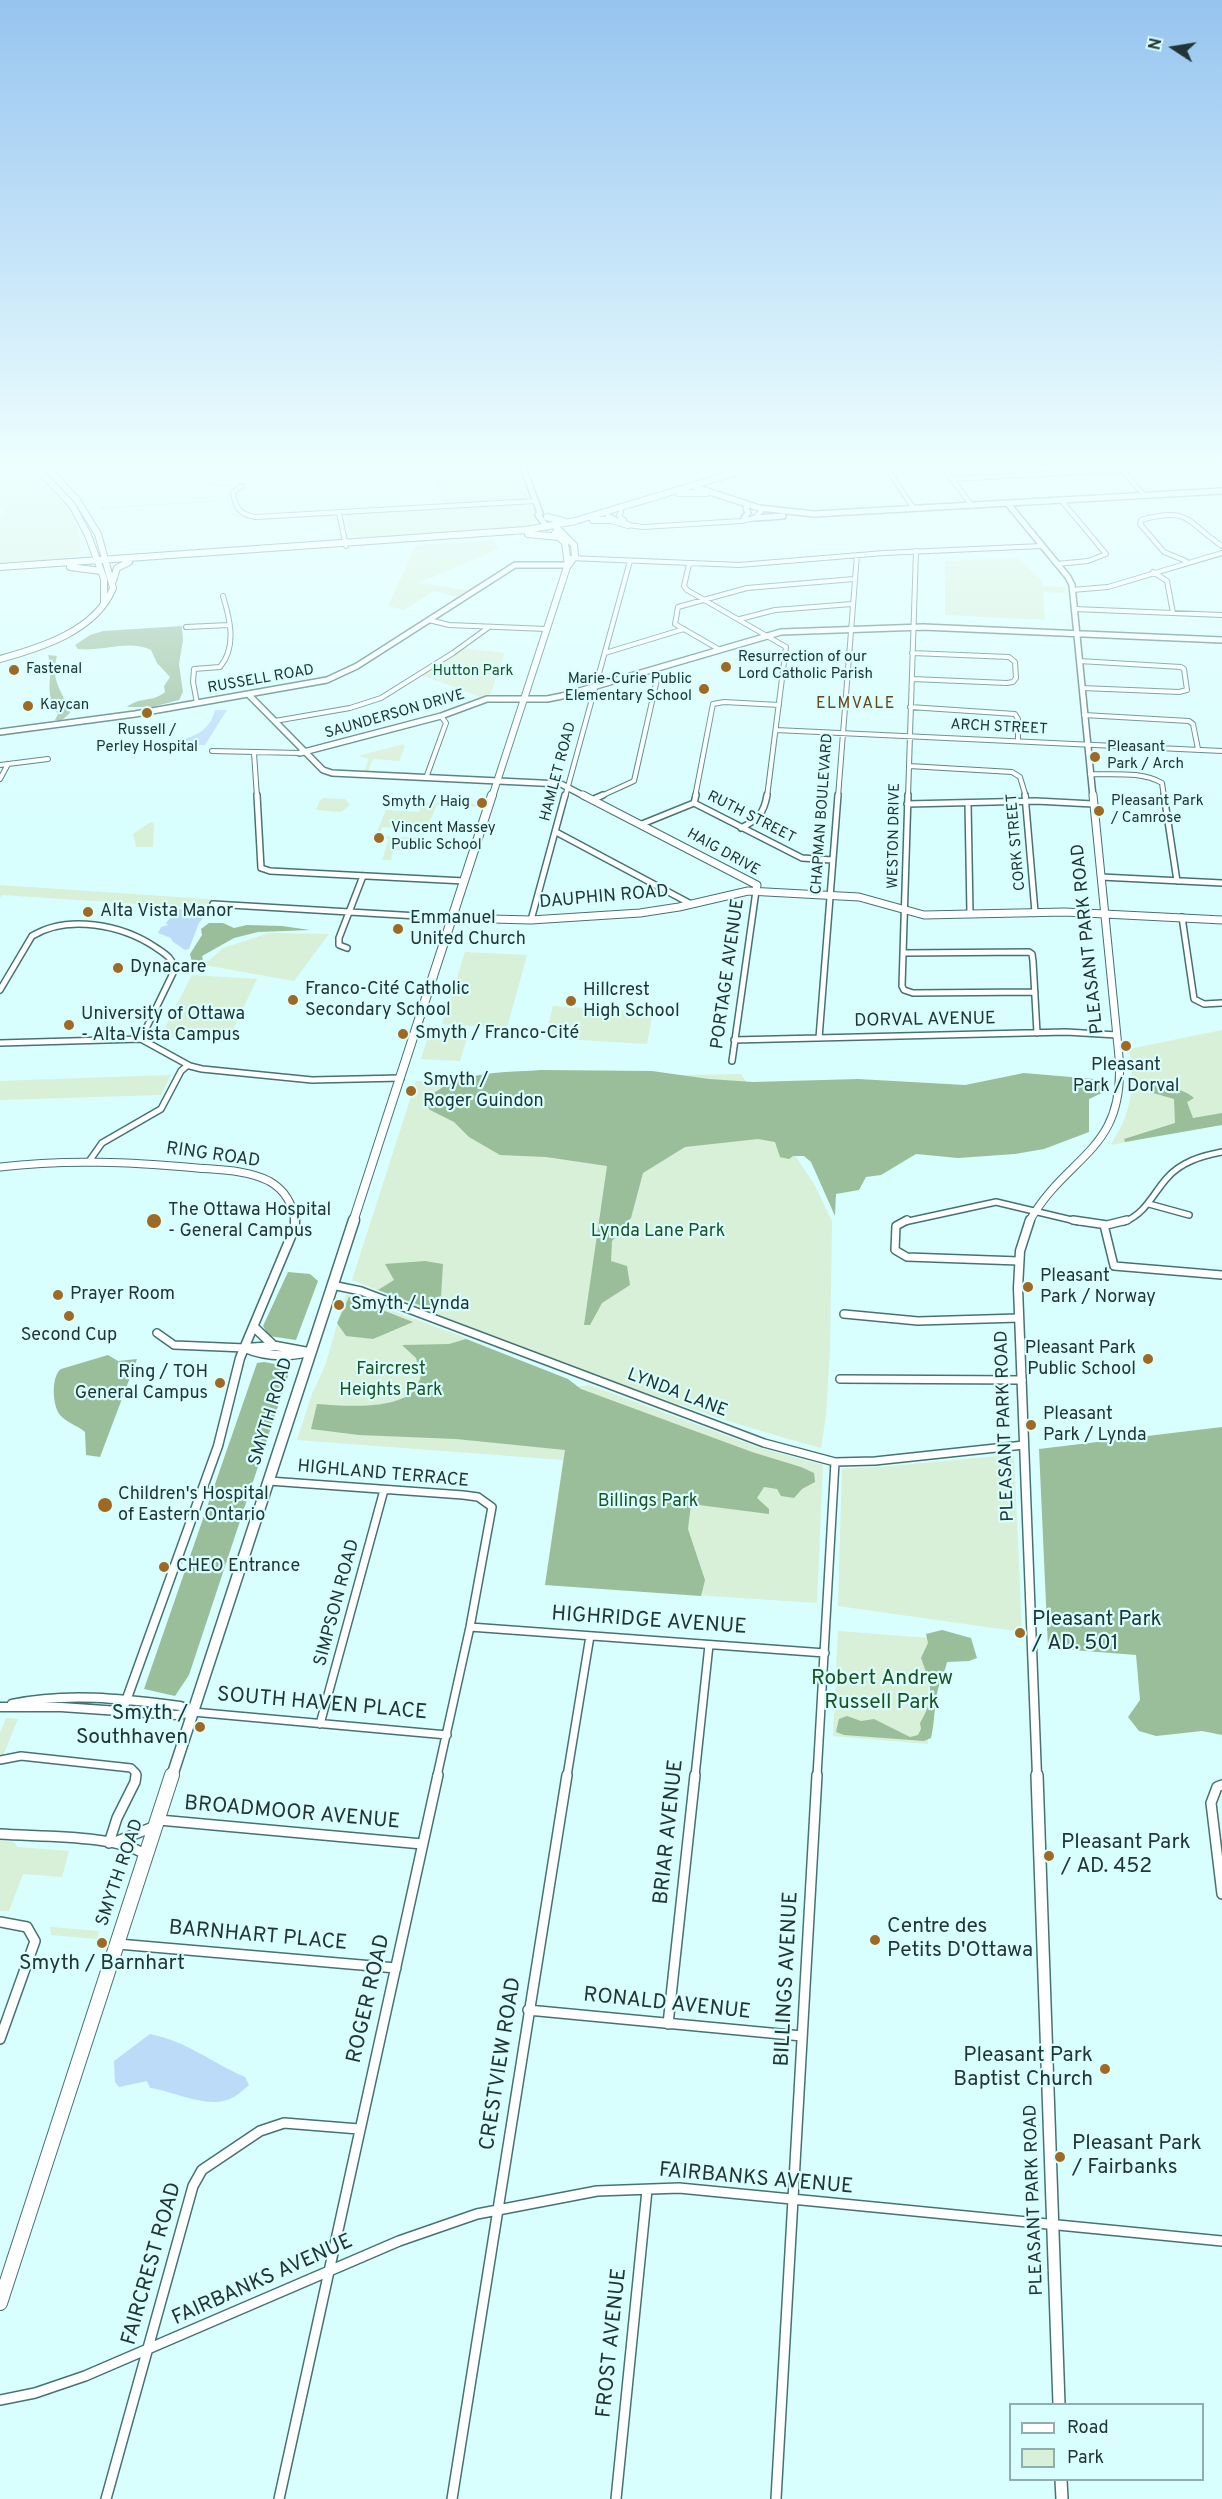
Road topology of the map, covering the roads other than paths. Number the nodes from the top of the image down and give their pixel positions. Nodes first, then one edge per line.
1 (105, 587) edge
2 (113, 587) edge
3 (482, 587) edge
4 (559, 587) edge
5 (623, 587) edge
6 (685, 587) edge
7 (763, 587) edge
8 (853, 587) edge
9 (914, 587) edge
10 (1071, 587) edge
11 (1106, 587) edge
12 (1168, 587) edge
13 (1072, 590) junction
14 (223, 596) dead end
15 (703, 599) junction
16 (104, 603) junction
17 (852, 604) junction
18 (1074, 609) junction
19 (1173, 613) junction
20 (1222, 615) edge
21 (740, 619) junction
22 (429, 620) junction
23 (229, 625) junction
24 (186, 627) dead end
25 (489, 627) junction
26 (912, 627) junction
27 (546, 629) junction
28 (852, 629) junction
29 (684, 630) junction
30 (1076, 633) junction
31 (768, 635) junction
32 (1222, 640) edge
33 (720, 650) junction
34 (605, 653) junction
35 (912, 653) junction
36 (0, 659) edge
37 (1079, 661) junction
38 (654, 670) junction
39 (912, 679) junction
40 (596, 687) junction
41 (1082, 688) junction
42 (249, 695) junction
43 (524, 699) junction
44 (197, 703) junction
45 (779, 705) junction
46 (910, 707) junction
47 (1084, 715) junction
48 (441, 716) junction
49 (275, 721) junction
50 (776, 730) junction
51 (0, 732) edge
52 (841, 732) junction
53 (910, 736) junction
54 (1018, 741) junction
55 (1088, 744) junction
56 (1198, 749) junction
57 (212, 751) dead end
58 (1222, 751) edge
59 (254, 753) junction
60 (303, 753) junction
61 (48, 759) dead end
62 (8, 764) junction
63 (0, 765) edge
64 (909, 766) junction
65 (1090, 774) junction
66 (0, 778) edge
67 (426, 778) junction
68 (497, 781) junction
69 (569, 788) junction
70 (594, 800) junction
71 (1027, 801) junction
72 (694, 803) junction
73 (968, 803) junction
74 (907, 804) junction
75 (1093, 804) junction
76 (642, 824) junction
77 (741, 828) junction
78 (556, 832) junction
79 (832, 860) junction
80 (363, 876) junction
81 (1101, 877) junction
82 (464, 881) junction
83 (1177, 881) junction
84 (1222, 883) edge
85 (756, 891) junction
86 (829, 896) junction
87 (213, 904) dead end
88 (691, 904) junction
89 (349, 911) junction
90 (905, 911) junction
91 (1035, 912) junction
92 (970, 914) junction
93 (1105, 914) junction
94 (1182, 917) junction
95 (452, 918) junction
96 (531, 920) junction
97 (1222, 920) edge
98 (347, 948) dead end
99 (903, 953) junction
100 (0, 990) edge
101 (1035, 992) junction
102 (1222, 1003) edge
103 (1037, 1033) junction
104 (1117, 1035) junction
105 (819, 1038) junction
106 (141, 1039) junction
107 (734, 1040) junction
108 (0, 1043) edge
109 (732, 1061) dead end
110 (188, 1065) junction
111 (401, 1078) junction
112 (1222, 1152) edge
113 (90, 1160) junction
114 (0, 1167) edge
115 (1149, 1204) junction
116 (1038, 1210) junction
117 (1189, 1215) dead end
118 (1104, 1225) junction
119 (1019, 1260) junction
120 (1222, 1275) edge
121 (332, 1285) junction
122 (844, 1314) dead end
123 (1019, 1318) junction
124 (254, 1327) junction
125 (157, 1333) dead end
126 (276, 1347) junction
127 (245, 1348) junction
128 (309, 1352) junction
129 (840, 1379) dead end
130 (1022, 1380) junction
131 (1024, 1445) junction
132 (835, 1462) junction
133 (269, 1481) junction
134 (384, 1490) junction
135 (492, 1507) joint
136 (470, 1627) junction
137 (590, 1636) junction
138 (709, 1645) junction
139 (825, 1653) junction
140 (127, 1700) junction
141 (3, 1707) edge
142 (122, 1712) junction
143 (193, 1712) junction
144 (320, 1724) junction
145 (447, 1734) junction
146 (0, 1760) edge
147 (1222, 1785) edge
148 (158, 1823) junction
149 (0, 1834) edge
150 (112, 1843) junction
151 (422, 1844) junction
152 (146, 1855) junction
153 (1221, 1881) edge
154 (1222, 1894) edge
155 (0, 1922) edge
156 (116, 1944) junction
157 (396, 1968) junction
158 (528, 2010) junction
159 (668, 2024) junction
160 (802, 2036) junction
161 (0, 2039) edge
162 (359, 2129) junction
163 (647, 2190) junction
164 (794, 2200) junction
165 (498, 2210) junction
166 (1053, 2225) junction
167 (1222, 2241) edge
168 (329, 2272) junction
169 (0, 2304) edge
170 (147, 2352) junction
171 (0, 2400) edge
172 (1059, 2403) edge
173 (1061, 2481) edge
174 (106, 2499) edge
175 (279, 2499) edge
176 (452, 2499) edge
177 (616, 2499) edge
178 (777, 2499) edge
179 (1062, 2499) edge

1 - 16 main road
2 - 16 main road
3 - 22 street, RUSSELL ROAD
4 - 27 main road, SMYTH ROAD
5 - 34 street, HAMLET ROAD
6 - 15 street
7 - 15 street
8 - 17 street, CHAPMAN BOULEVARD
9 - 26 street, WESTON DRIVE
10 - 13 street, PLEASANT PARK ROAD
11 - 13 street
12 - 19 street
13 - 18 street, PLEASANT PARK ROAD
14 - 23 street
15 - 21 street
15 - 29 street
16 - 36 main road
17 - 21 street
17 - 28 street, CHAPMAN BOULEVARD
18 - 19 street
18 - 30 street, PLEASANT PARK ROAD
19 - 20 street
21 - 31 street
22 - 25 street
22 - 42 street, RUSSELL ROAD
23 - 24 street
23 - 44 street
25 - 27 street
25 - 49 street
26 - 28 street, SAUNDERSON DRIVE
26 - 30 street, SAUNDERSON DRIVE
26 - 35 street, WESTON DRIVE
27 - 43 main road, SMYTH ROAD
28 - 31 street, SAUNDERSON DRIVE
28 - 52 street, CHAPMAN BOULEVARD
29 - 33 street
29 - 34 street
30 - 32 street, SAUNDERSON DRIVE
30 - 37 street, PLEASANT PARK ROAD
31 - 33 street, SAUNDERSON DRIVE
31 - 45 street
33 - 38 street, SAUNDERSON DRIVE
34 - 40 street, HAMLET ROAD
35 - 39 street, WESTON DRIVE
35 - 39 street
37 - 41 street, PLEASANT PARK ROAD
37 - 41 street
38 - 40 street, SAUNDERSON DRIVE
38 - 70 street
39 - 46 street, WESTON DRIVE
40 - 43 street, SAUNDERSON DRIVE
40 - 69 street, HAMLET ROAD
41 - 47 street, PLEASANT PARK ROAD
42 - 44 street, RUSSELL ROAD
42 - 49 street, HAIG DRIVE
43 - 48 street, SAUNDERSON DRIVE
43 - 68 main road, SMYTH ROAD
44 - 51 street, RUSSELL ROAD
45 - 50 street
45 - 72 street
46 - 53 street, WESTON DRIVE
46 - 54 street
47 - 55 street, PLEASANT PARK ROAD
47 - 56 street
48 - 60 street, SAUNDERSON DRIVE
48 - 67 street
49 - 60 street, HAIG DRIVE
50 - 52 street, ARCH STREET
50 - 77 street
52 - 53 street, ARCH STREET
52 - 79 street, CHAPMAN BOULEVARD
53 - 54 street, ARCH STREET
53 - 64 street, WESTON DRIVE
54 - 55 street, ARCH STREET
55 - 56 street, ARCH STREET
55 - 65 street, PLEASANT PARK ROAD
56 - 58 street, ARCH STREET
57 - 59 street, SAUNDERSON DRIVE
59 - 60 street, SAUNDERSON DRIVE
59 - 80 street
60 - 67 street, HAIG DRIVE
61 - 62 street
62 - 63 street
62 - 66 street
64 - 71 street, CORK STREET
64 - 74 street, WESTON DRIVE
65 - 75 street, PLEASANT PARK ROAD
65 - 83 street
67 - 68 street, HAIG DRIVE
68 - 69 street, HAIG DRIVE
68 - 82 main road, SMYTH ROAD
69 - 70 street, HAIG DRIVE
69 - 78 street, HAMLET ROAD
70 - 76 street, HAIG DRIVE
71 - 73 street
71 - 75 street
71 - 91 street, CORK STREET
72 - 76 street
72 - 77 street, RUTH STREET
73 - 74 street
73 - 92 street
74 - 90 street, WESTON DRIVE
75 - 81 street, PLEASANT PARK ROAD
76 - 85 street, HAIG DRIVE
77 - 79 street, RUTH STREET
78 - 88 street
78 - 96 street, HAMLET ROAD
79 - 86 street, CHAPMAN BOULEVARD
80 - 82 street
80 - 89 street
81 - 83 street
81 - 93 street, PLEASANT PARK ROAD
82 - 95 main road, SMYTH ROAD
83 - 84 street
85 - 86 street, HAIG DRIVE
85 - 88 street, DAUPHIN ROAD
85 - 107 street, PORTAGE AVENUE
86 - 90 street, HAIG DRIVE
86 - 105 street, CHAPMAN BOULEVARD
87 - 89 street
88 - 96 street, DAUPHIN ROAD
89 - 95 street
89 - 98 street
90 - 92 street, HAIG DRIVE
90 - 99 street, WESTON DRIVE
91 - 92 street, HAIG DRIVE
91 - 93 street, HAIG DRIVE
93 - 94 street, HAIG DRIVE
93 - 104 street, PLEASANT PARK ROAD
94 - 97 street, HAIG DRIVE
94 - 102 street
95 - 96 street, DAUPHIN ROAD
95 - 111 main road, SMYTH ROAD
99 - 101 street
99 - 101 street, WESTON DRIVE
100 - 106 street
101 - 103 street
103 - 104 street, DORVAL AVENUE
103 - 105 street, DORVAL AVENUE
104 - 116 street, PLEASANT PARK ROAD
105 - 107 street, DORVAL AVENUE
106 - 108 street
106 - 110 street
107 - 109 street, PORTAGE AVENUE
110 - 111 street
110 - 113 street
111 - 121 main road, SMYTH ROAD
112 - 115 street
113 - 114 street, RING ROAD
113 - 124 street, RING ROAD
115 - 117 street
115 - 118 street
116 - 118 street
116 - 119 street, PLEASANT PARK ROAD
116 - 119 street
118 - 120 street
119 - 123 street, PLEASANT PARK ROAD
121 - 128 main road, SMYTH ROAD
121 - 132 street, LYNDA LANE
122 - 123 street
123 - 130 street, PLEASANT PARK ROAD
124 - 126 street
124 - 127 street, RING ROAD
125 - 127 street
126 - 127 street
126 - 128 street
127 - 128 street
127 - 140 street, RING ROAD
128 - 133 main road, SMYTH ROAD
129 - 130 street
130 - 131 street, PLEASANT PARK ROAD
131 - 132 street, LYNDA LANE
131 - 166 street, PLEASANT PARK ROAD
132 - 139 street, BILLINGS AVENUE
133 - 134 street, HIGHLAND TERRACE
133 - 143 main road, SMYTH ROAD
134 - 135 street, HIGHLAND TERRACE
134 - 144 street, SIMPSON ROAD
135 - 136 street, ROGER ROAD
136 - 137 street, HIGHRIDGE AVENUE
136 - 145 street, ROGER ROAD
137 - 138 street, HIGHRIDGE AVENUE
137 - 158 street, CRESTVIEW ROAD
138 - 139 street, HIGHRIDGE AVENUE
138 - 159 street, BRIAR AVENUE
139 - 160 street, BILLINGS AVENUE
140 - 141 street
140 - 142 street, RING ROAD
140 - 143 street
141 - 142 street
142 - 143 street
143 - 144 street, SOUTH HAVEN PLACE
143 - 148 main road, SMYTH ROAD
144 - 145 street, SOUTH HAVEN PLACE
145 - 151 street, ROGER ROAD
146 - 150 street
147 - 153 street
148 - 150 street
148 - 151 street, BROADMOOR AVENUE
148 - 152 main road, SMYTH ROAD
149 - 150 street
150 - 152 street
151 - 157 street, ROGER ROAD
152 - 156 main road, SMYTH ROAD
153 - 154 street
155 - 161 street
156 - 157 street, BARNHART PLACE
156 - 169 main road, SMYTH ROAD
157 - 162 street, ROGER ROAD
158 - 159 street, RONALD AVENUE
158 - 165 street, CRESTVIEW ROAD
159 - 160 street, RONALD AVENUE
160 - 164 street, BILLINGS AVENUE
162 - 168 street, ROGER ROAD
162 - 170 street, FAIRCREST ROAD
163 - 164 street, FAIRBANKS AVENUE
163 - 165 street, FAIRBANKS AVENUE
163 - 177 street, FROST AVENUE
164 - 166 street, FAIRBANKS AVENUE
164 - 178 street, BILLINGS AVENUE
165 - 168 street, FAIRBANKS AVENUE
165 - 176 street, CRESTVIEW ROAD
166 - 167 street, FAIRBANKS AVENUE
166 - 172 street, PLEASANT PARK ROAD
168 - 170 street, FAIRBANKS AVENUE
168 - 175 street, ROGER ROAD
170 - 171 street, FAIRBANKS AVENUE
170 - 174 street, FAIRCREST ROAD
173 - 179 street

